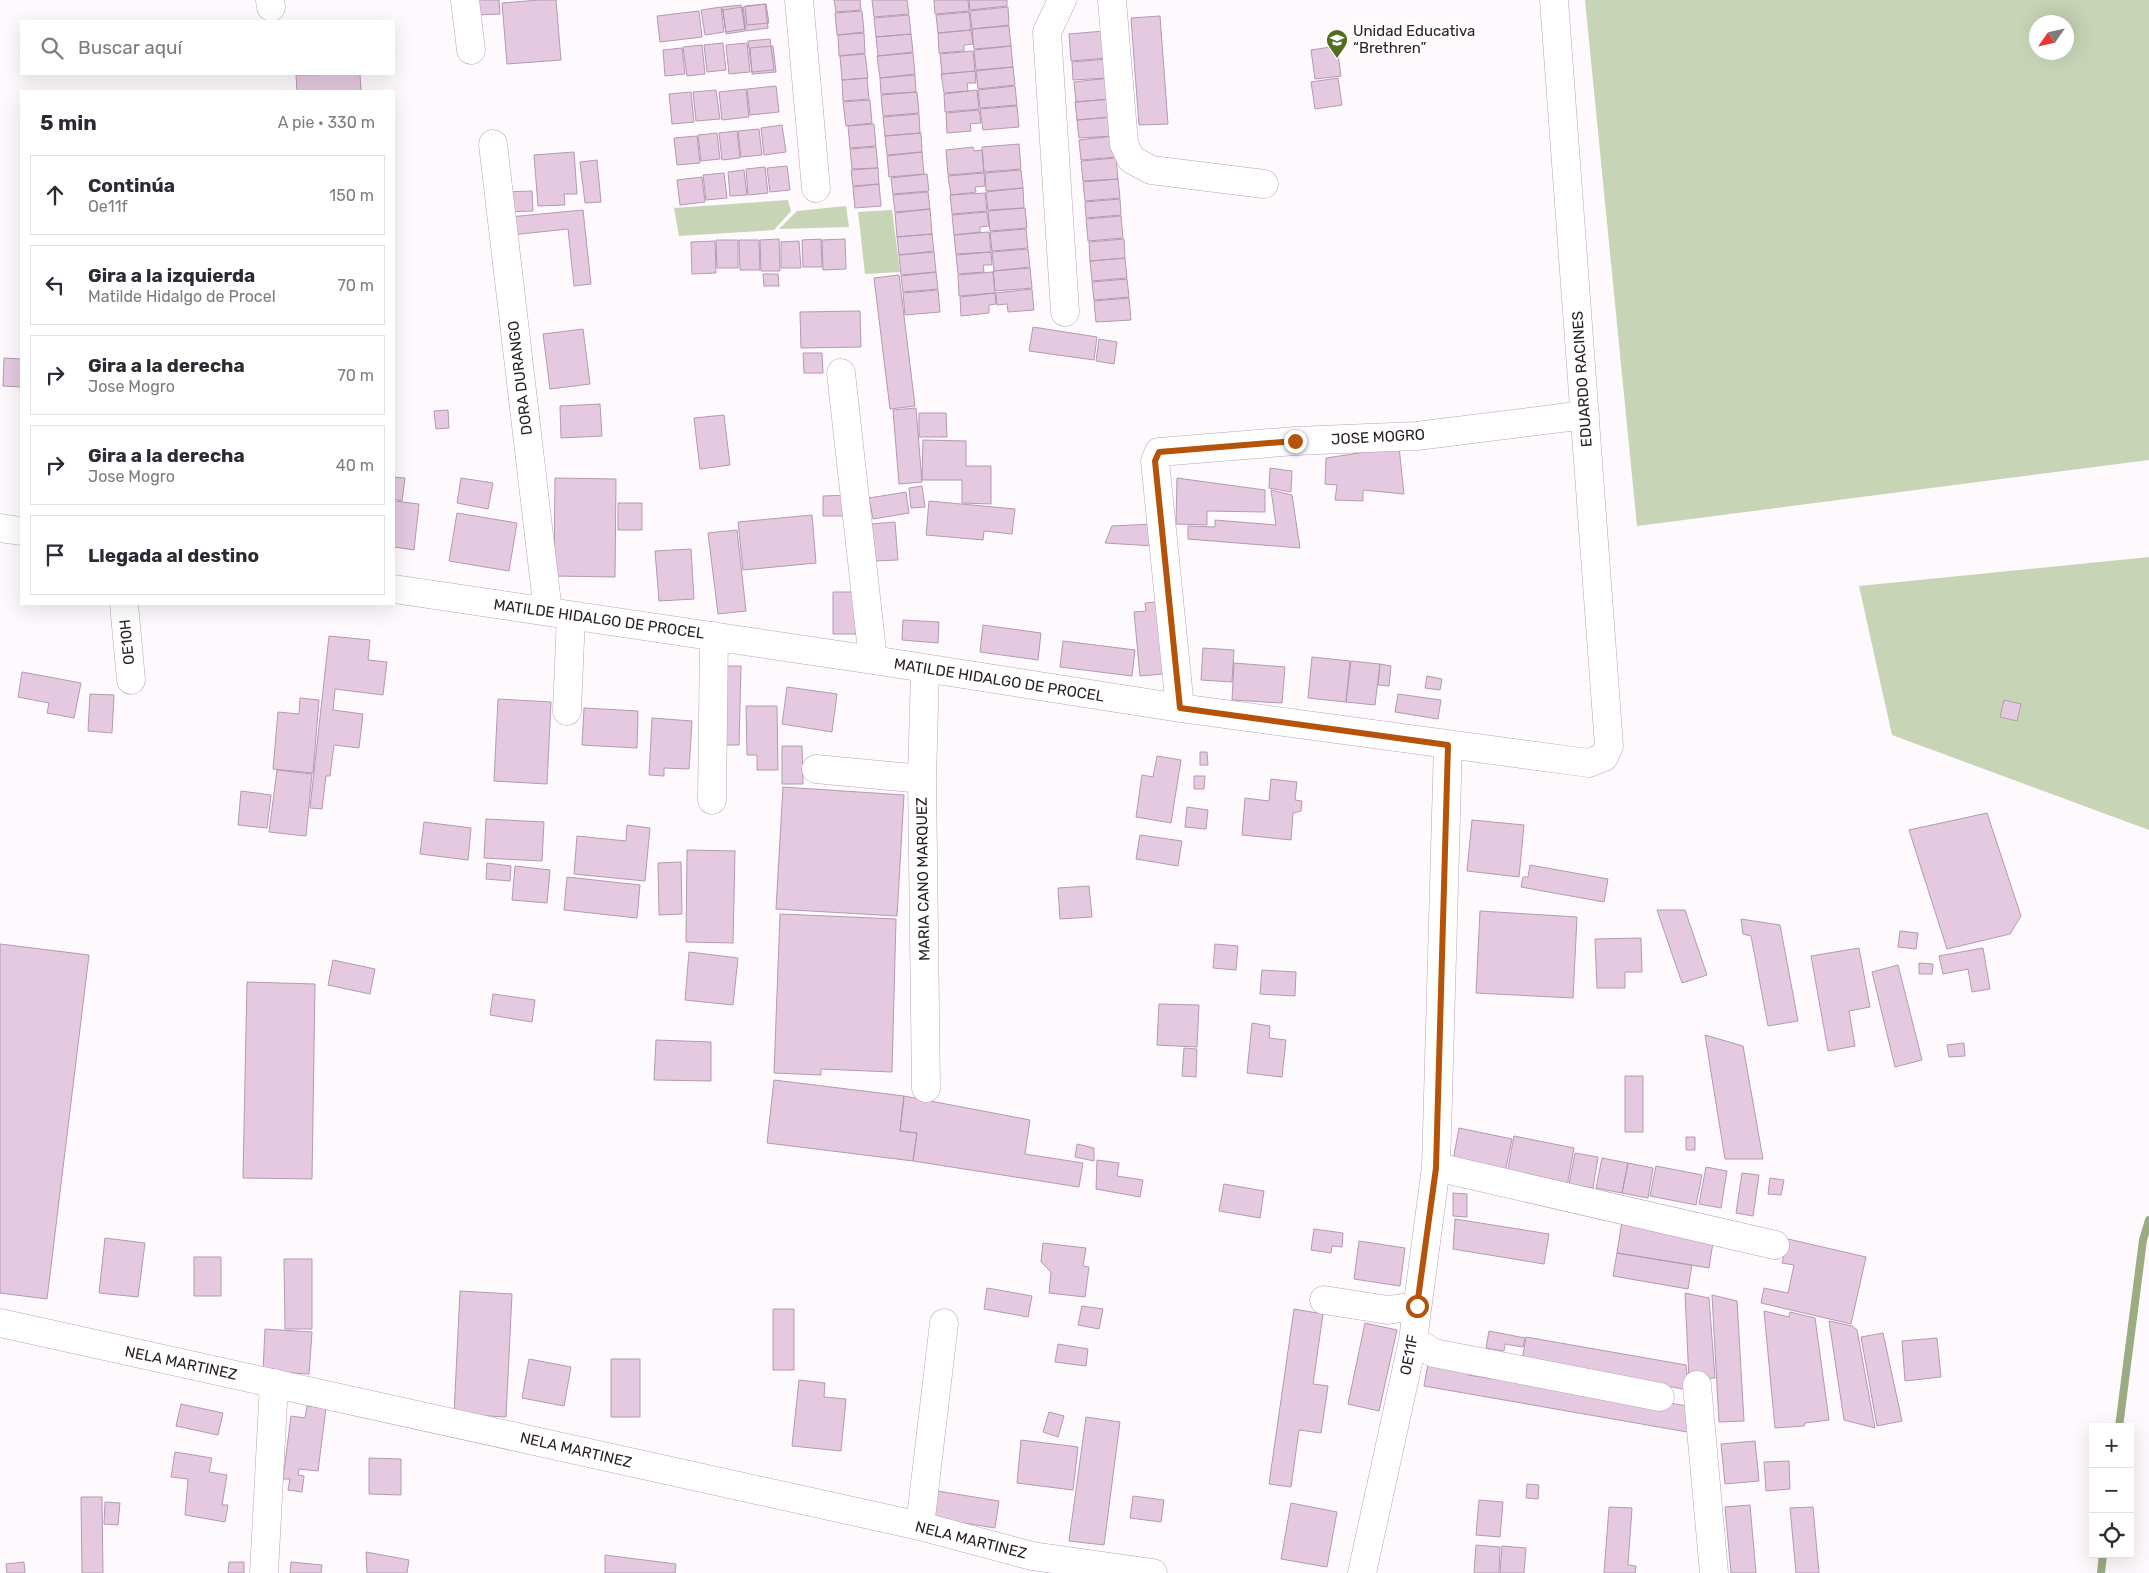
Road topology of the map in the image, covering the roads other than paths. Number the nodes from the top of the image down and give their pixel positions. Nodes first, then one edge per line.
1 (465, 0) edge
2 (799, 0) edge
3 (1062, 0) edge
4 (1112, 0) edge
5 (1554, 0) edge
6 (471, 50) dead end
7 (493, 144) dead end
8 (1264, 184) dead end
9 (816, 188) dead end
10 (1065, 312) dead end
11 (841, 373) dead end
12 (1585, 415) junction
13 (0, 528) edge
14 (20, 531) edge
15 (395, 589) edge
16 (124, 605) edge
17 (560, 614) junction
18 (714, 636) junction
19 (873, 660) junction
20 (925, 670) junction
21 (131, 680) dead end
22 (1180, 708) junction
23 (567, 711) dead end
24 (1448, 745) junction
25 (1604, 757) joint
26 (816, 769) dead end
27 (922, 779) junction
28 (712, 800) dead end
29 (926, 1088) dead end
30 (1436, 1168) junction
31 (1775, 1245) dead end
32 (1324, 1300) dead end
33 (1417, 1306) junction
34 (0, 1323) edge
35 (944, 1323) dead end
36 (1413, 1340) junction
37 (274, 1383) junction
38 (1697, 1385) dead end
39 (1660, 1397) dead end
40 (920, 1526) junction
41 (1031, 1564) edge
42 (264, 1573) edge
43 (1152, 1573) edge
44 (1362, 1573) edge
45 (1714, 1573) edge

1 - 6 street
2 - 9 street
3 - 10 street
4 - 8 street
5 - 12 street, EDUARDO RACINES
7 - 17 street, DORA DURANGO
11 - 19 street
12 - 22 street, JOSE MOGRO
12 - 25 street, EDUARDO RACINES
13 - 14 street
15 - 17 street, MATILDE HIDALGO DE PROCEL
16 - 21 street, OE10H
17 - 18 street, MATILDE HIDALGO DE PROCEL
17 - 23 street, DORA DURANGO
18 - 19 street, MATILDE HIDALGO DE PROCEL
18 - 28 street
19 - 20 street, MATILDE HIDALGO DE PROCEL
20 - 22 street, MATILDE HIDALGO DE PROCEL
20 - 27 street, MARIA CANO MARQUEZ
22 - 24 street, MATILDE HIDALGO DE PROCEL
24 - 25 street, MATILDE HIDALGO DE PROCEL
24 - 30 street, OE11F
26 - 27 street
27 - 29 street, MARIA CANO MARQUEZ
30 - 31 street
30 - 33 street, OE11F
32 - 33 street
33 - 36 street, OE11F
34 - 37 street, NELA MARTINEZ
35 - 40 street
36 - 39 street
36 - 44 street, OE11F
37 - 40 street, NELA MARTINEZ
37 - 42 street
38 - 45 street
40 - 41 street, NELA MARTINEZ
41 - 43 street, NELA MARTINEZ

